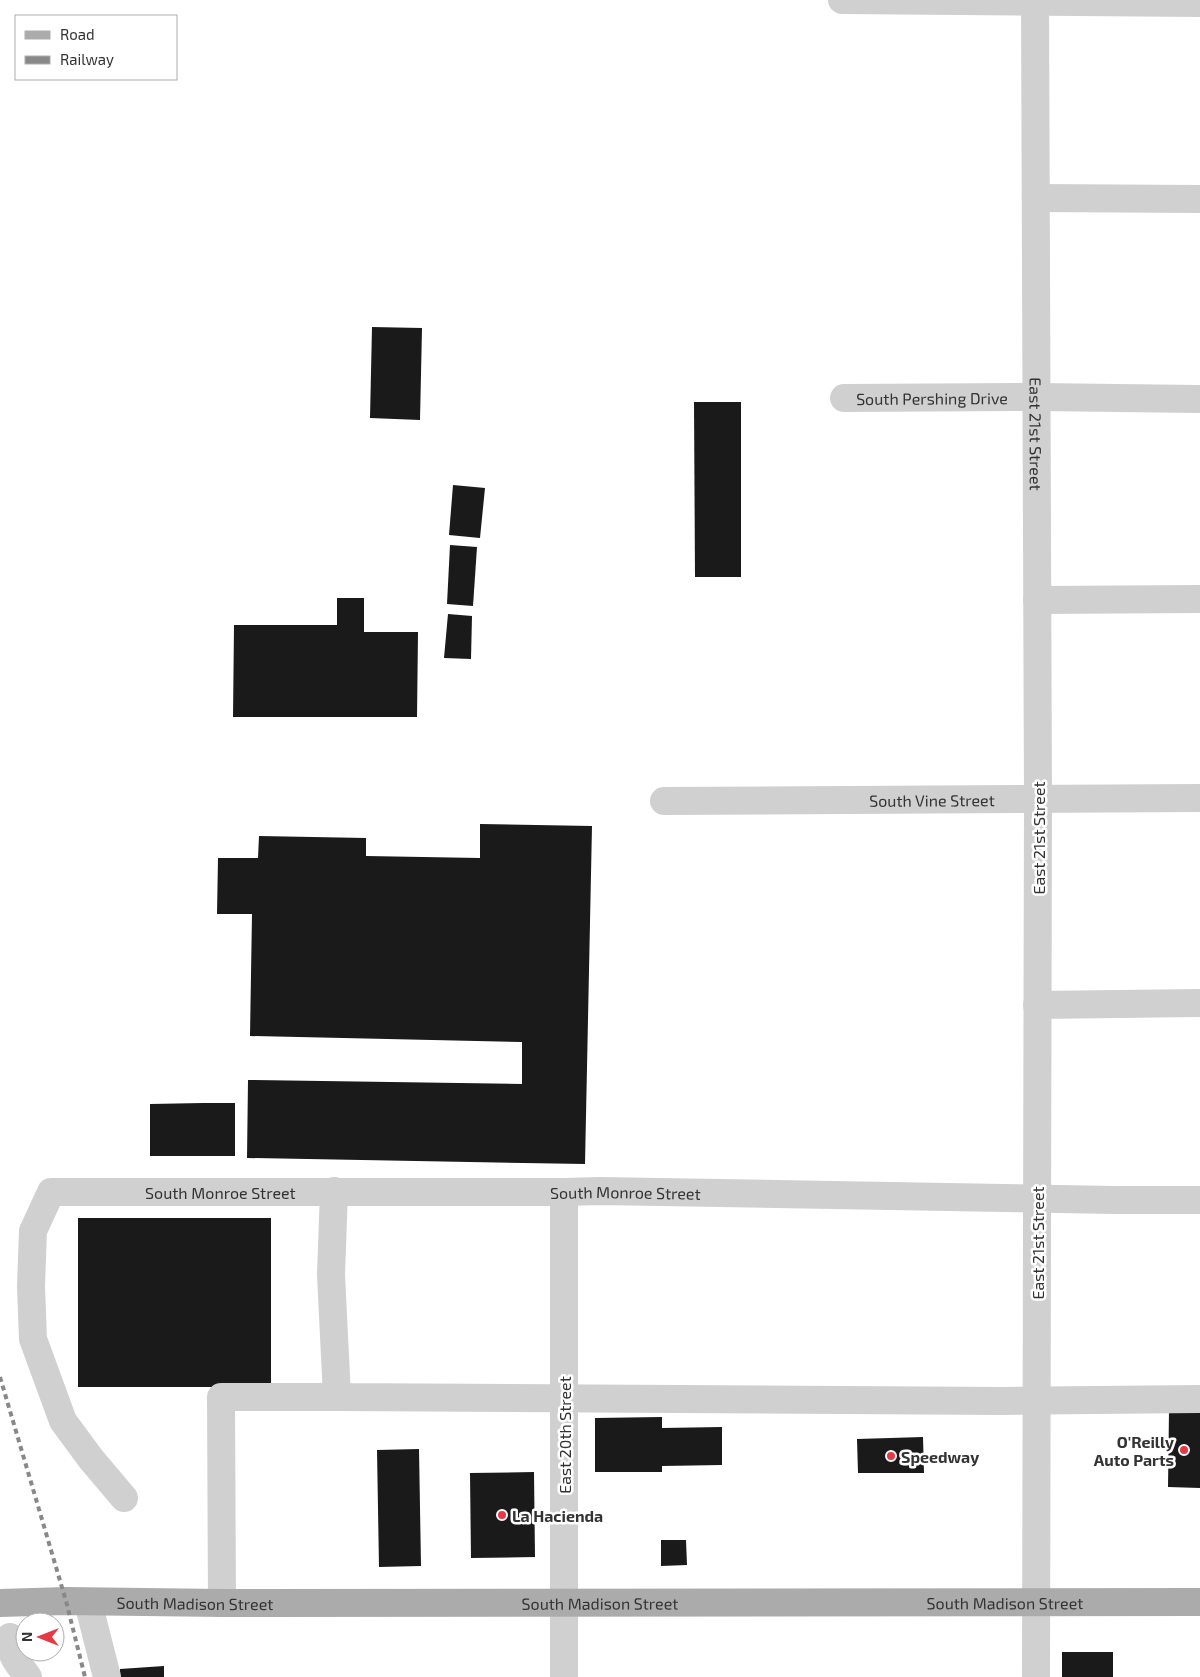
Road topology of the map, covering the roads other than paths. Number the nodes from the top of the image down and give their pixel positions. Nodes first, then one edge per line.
1 (842, 0) edge
2 (1035, 1) edge
3 (1200, 3) edge
4 (1036, 198) junction
5 (1200, 198) edge
6 (1036, 397) junction
7 (844, 398) dead end
8 (1200, 399) edge
9 (1200, 599) edge
10 (1037, 600) junction
11 (1038, 798) junction
12 (1200, 798) edge
13 (664, 801) dead end
14 (1200, 1003) edge
15 (1037, 1005) junction
16 (334, 1191) junction
17 (564, 1192) junction
18 (1037, 1198) junction
19 (1200, 1200) edge
20 (337, 1397) junction
21 (564, 1398) junction
22 (1200, 1399) edge
23 (1036, 1401) junction
24 (124, 1498) dead end
25 (88, 1602) junction
26 (564, 1602) junction
27 (1200, 1602) edge
28 (0, 1603) edge
29 (222, 1603) junction
30 (1036, 1604) junction
31 (10, 1637) dead end
32 (28, 1677) edge
33 (107, 1677) edge
34 (564, 1677) edge
35 (1036, 1677) edge

1 - 2 street
2 - 3 street
2 - 4 street, East 21st Street
4 - 5 street
4 - 6 street, East 21st Street
6 - 7 street, South Pershing Drive
6 - 8 street, South Pershing Drive
6 - 10 street, East 21st Street
9 - 10 street
10 - 11 street, East 21st Street
11 - 12 street, South Vine Street
11 - 13 street, South Vine Street
11 - 15 street, East 21st Street
14 - 15 street
15 - 18 street, East 21st Street
16 - 17 street, South Monroe Street
16 - 20 street
16 - 24 street, South Monroe Street
17 - 18 street, South Monroe Street
17 - 21 street, East 20th Street
18 - 19 street, South Monroe Street
18 - 23 street, East 21st Street
20 - 21 street
20 - 29 street
21 - 23 street
21 - 26 street, East 20th Street
22 - 23 street
23 - 30 street, East 21st Street
25 - 28 main road, South Madison Street
25 - 29 main road, South Madison Street
25 - 33 street
26 - 29 main road, South Madison Street
26 - 30 main road, South Madison Street
26 - 34 street, East 20th Street
27 - 30 main road, South Madison Street
30 - 35 street, East 21st Street
31 - 32 street

